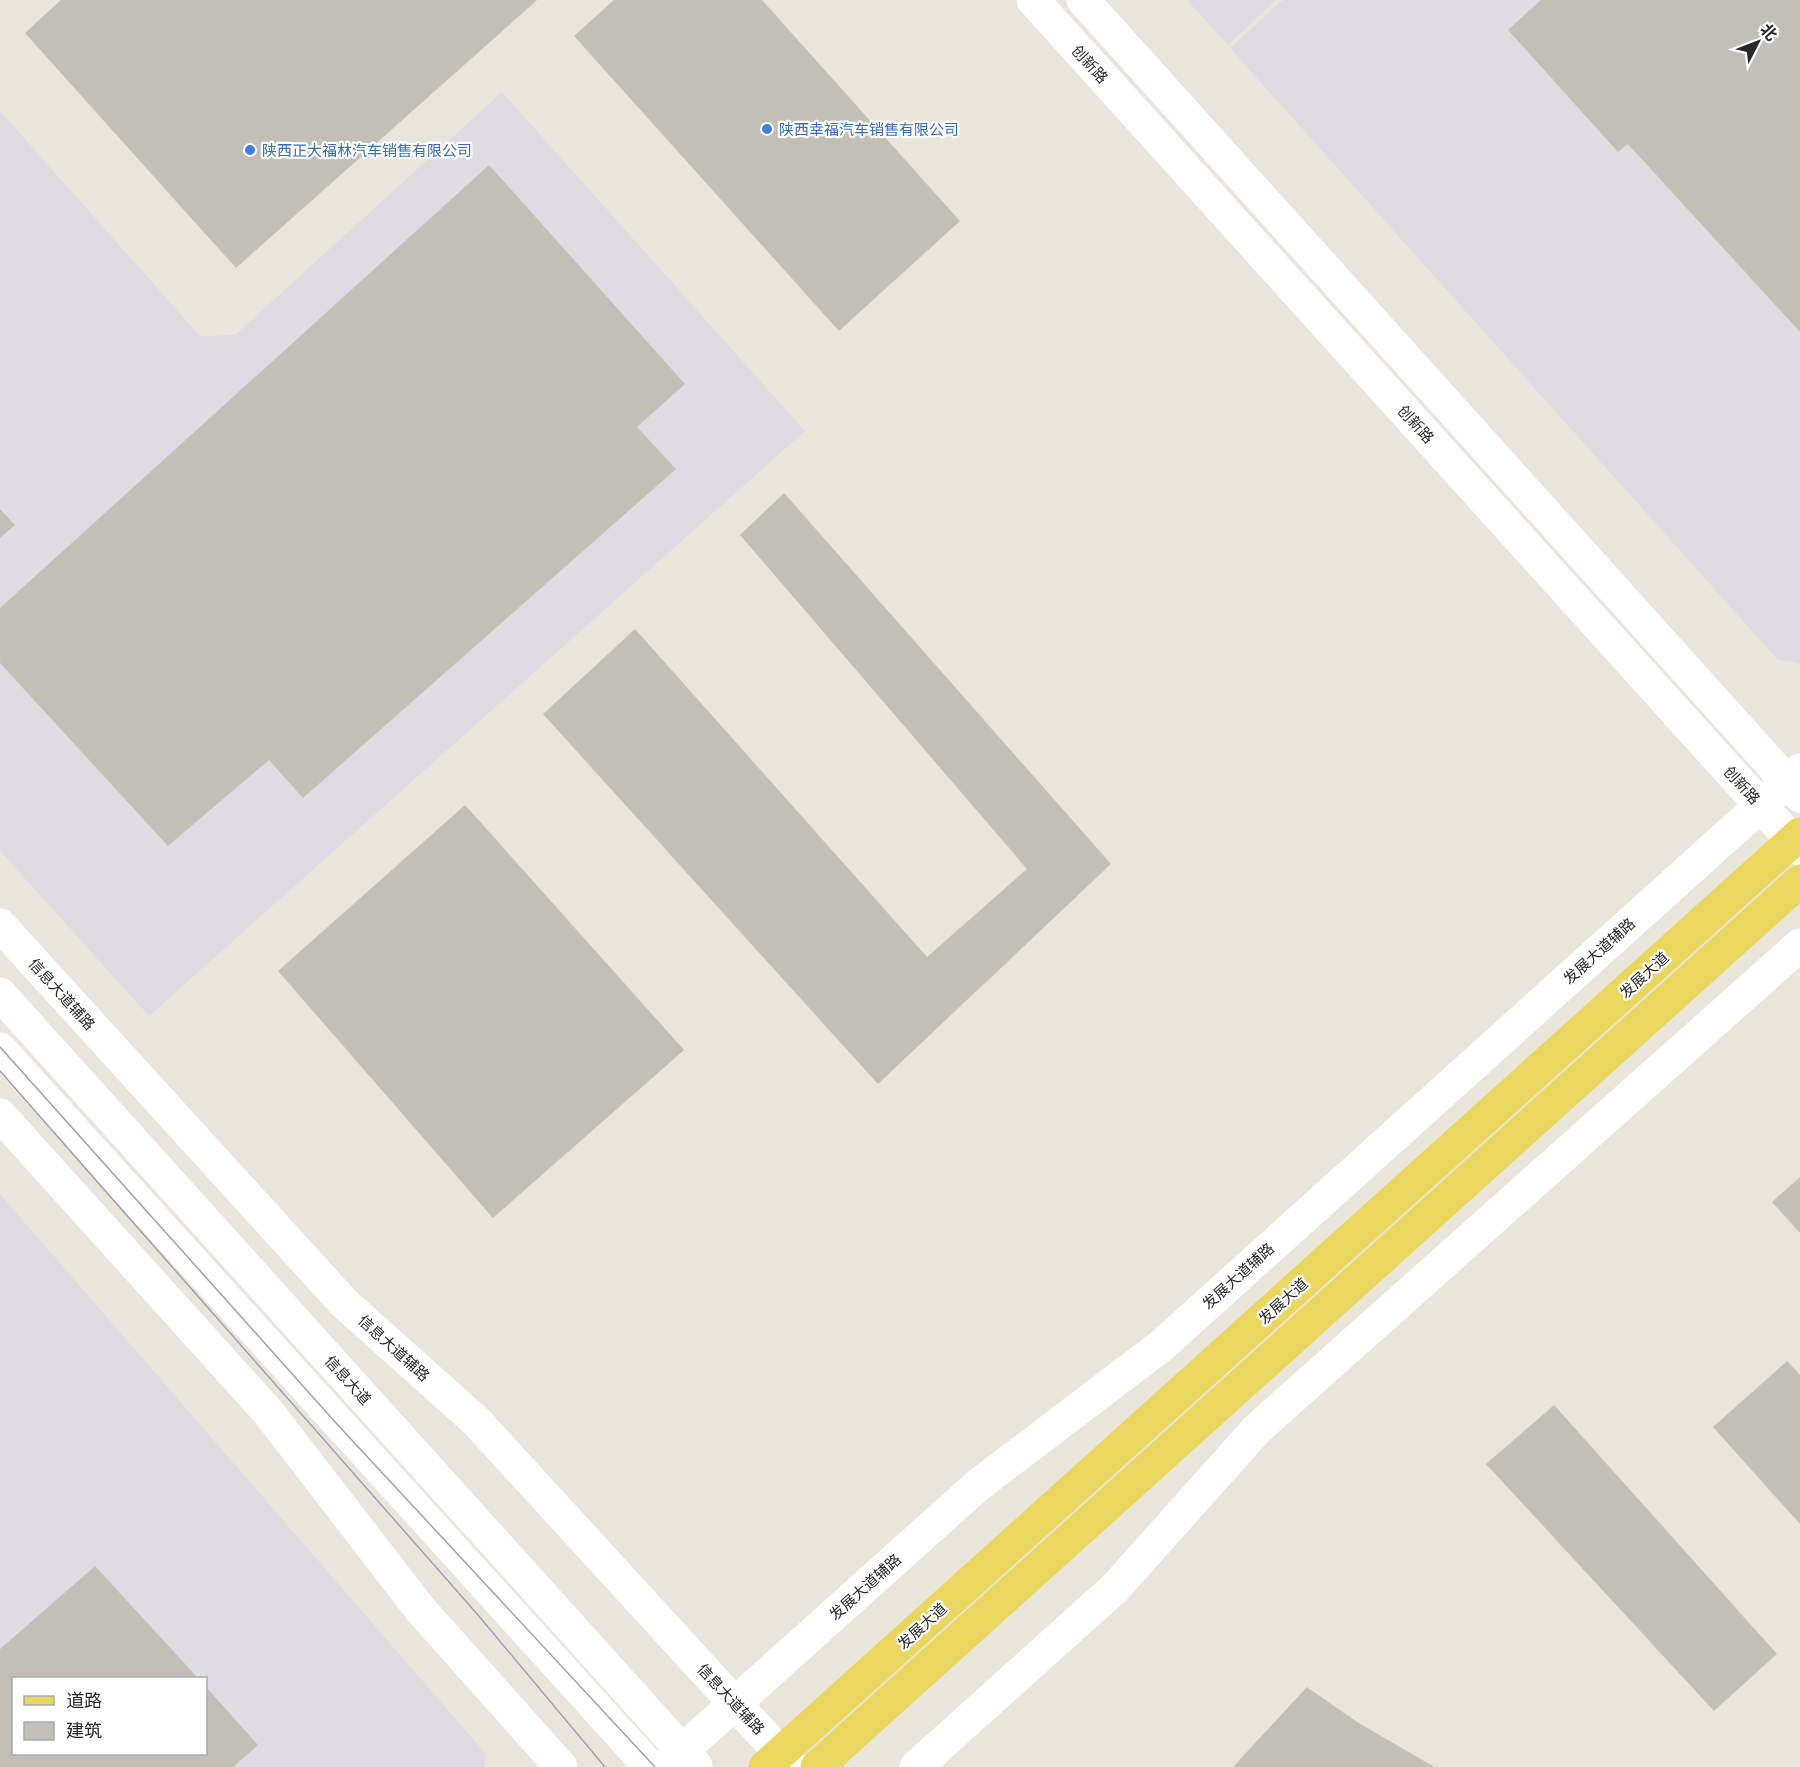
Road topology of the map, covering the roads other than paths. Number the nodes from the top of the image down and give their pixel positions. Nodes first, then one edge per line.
1 (1033, 0) edge
2 (1083, 0) edge
3 (1796, 783) edge
4 (1761, 806) junction
5 (1798, 841) edge
6 (1800, 881) edge
7 (0, 925) edge
8 (1800, 945) edge
9 (0, 994) edge
10 (0, 1049) edge
11 (0, 1115) edge
12 (735, 1703) junction
13 (681, 1762) edge
14 (780, 1762) edge
15 (561, 1767) edge
16 (650, 1767) edge
17 (817, 1767) edge
18 (916, 1767) edge

1 - 4 street, 创新路
2 - 3 street
3 - 4 street, 发展大道辅路
4 - 5 street, 创新路
4 - 12 street, 发展大道辅路
5 - 14 main road, 发展大道
6 - 17 main road
7 - 12 street, 信息大道辅路
8 - 18 street
9 - 13 street, 信息大道
10 - 16 street
11 - 15 street
12 - 13 street, 发展大道辅路
12 - 14 street, 信息大道辅路

